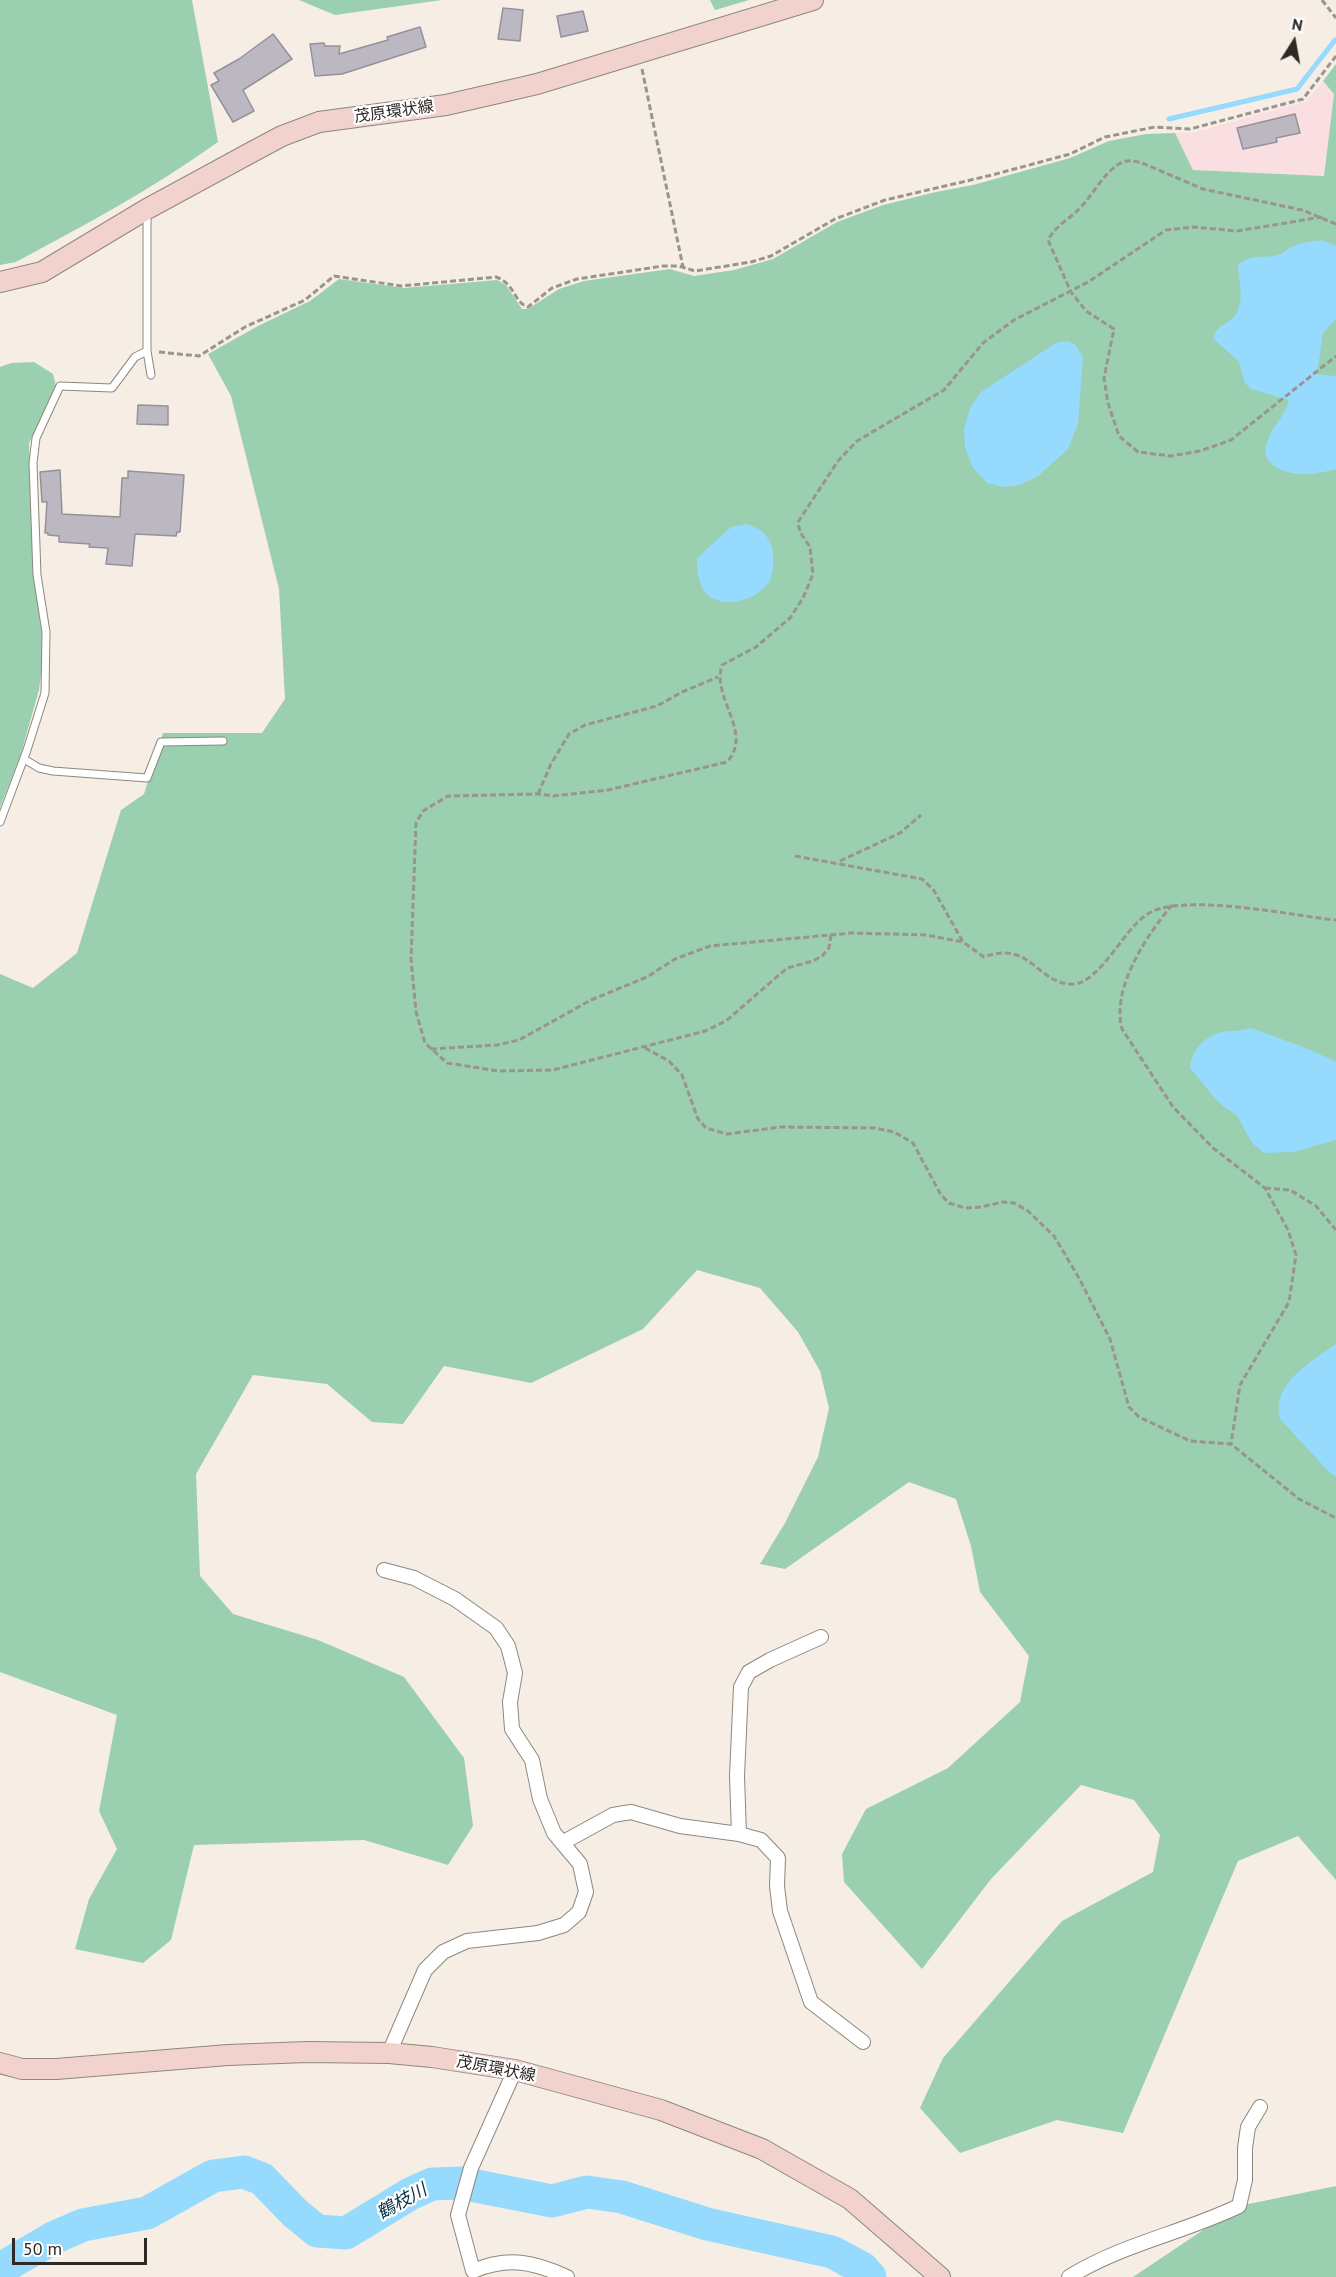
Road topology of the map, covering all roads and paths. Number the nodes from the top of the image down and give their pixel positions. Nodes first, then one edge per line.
1 (813, 0) edge
2 (1322, 0) edge
3 (1336, 18) edge
4 (638, 53) junction
5 (1336, 56) edge
6 (147, 209) junction
7 (1323, 217) junction
8 (1336, 224) edge
9 (683, 267) junction
10 (0, 282) edge
11 (1071, 292) junction
12 (147, 351) junction
13 (1336, 356) edge
14 (151, 375) dead end
15 (718, 677) junction
16 (223, 741) dead end
17 (24, 759) junction
18 (538, 794) junction
19 (921, 815) dead end
20 (0, 822) edge
21 (795, 856) dead end
22 (838, 862) junction
23 (1172, 905) junction
24 (1336, 920) edge
25 (831, 935) junction
26 (963, 942) junction
27 (644, 1047) junction
28 (431, 1049) junction
29 (1265, 1188) junction
30 (1336, 1230) edge
31 (1231, 1444) junction
32 (1336, 1518) edge
33 (384, 1570) dead end
34 (821, 1637) dead end
35 (740, 1834) junction
36 (562, 1843) junction
37 (863, 2042) dead end
38 (389, 2053) junction
39 (0, 2063) edge
40 (515, 2070) junction
41 (1260, 2107) dead end
42 (567, 2277) edge
43 (940, 2277) edge
44 (1070, 2277) edge

1 - 4 main road, 茂原環状線
2 - 3 path
4 - 6 main road, 茂原環状線
4 - 9 path
5 - 9 path
6 - 10 main road, 茂原環状線
6 - 12 lane
7 - 8 path
7 - 11 path
7 - 11 path
9 - 12 path
11 - 13 path
11 - 15 path
12 - 14 lane
12 - 17 lane
15 - 18 path
15 - 18 path
16 - 17 lane
17 - 20 lane
18 - 28 path
19 - 22 path
21 - 22 path
22 - 26 path
23 - 24 path
23 - 26 path
23 - 29 path
25 - 26 path
25 - 27 path
25 - 28 path
27 - 28 path
27 - 31 path
29 - 30 path
29 - 31 path
31 - 32 path
33 - 36 street
34 - 35 street
35 - 36 street
35 - 37 street
36 - 38 street
38 - 39 main road, 茂原環状線
38 - 40 main road, 茂原環状線
40 - 42 street
40 - 43 main road, 茂原環状線
41 - 44 street

